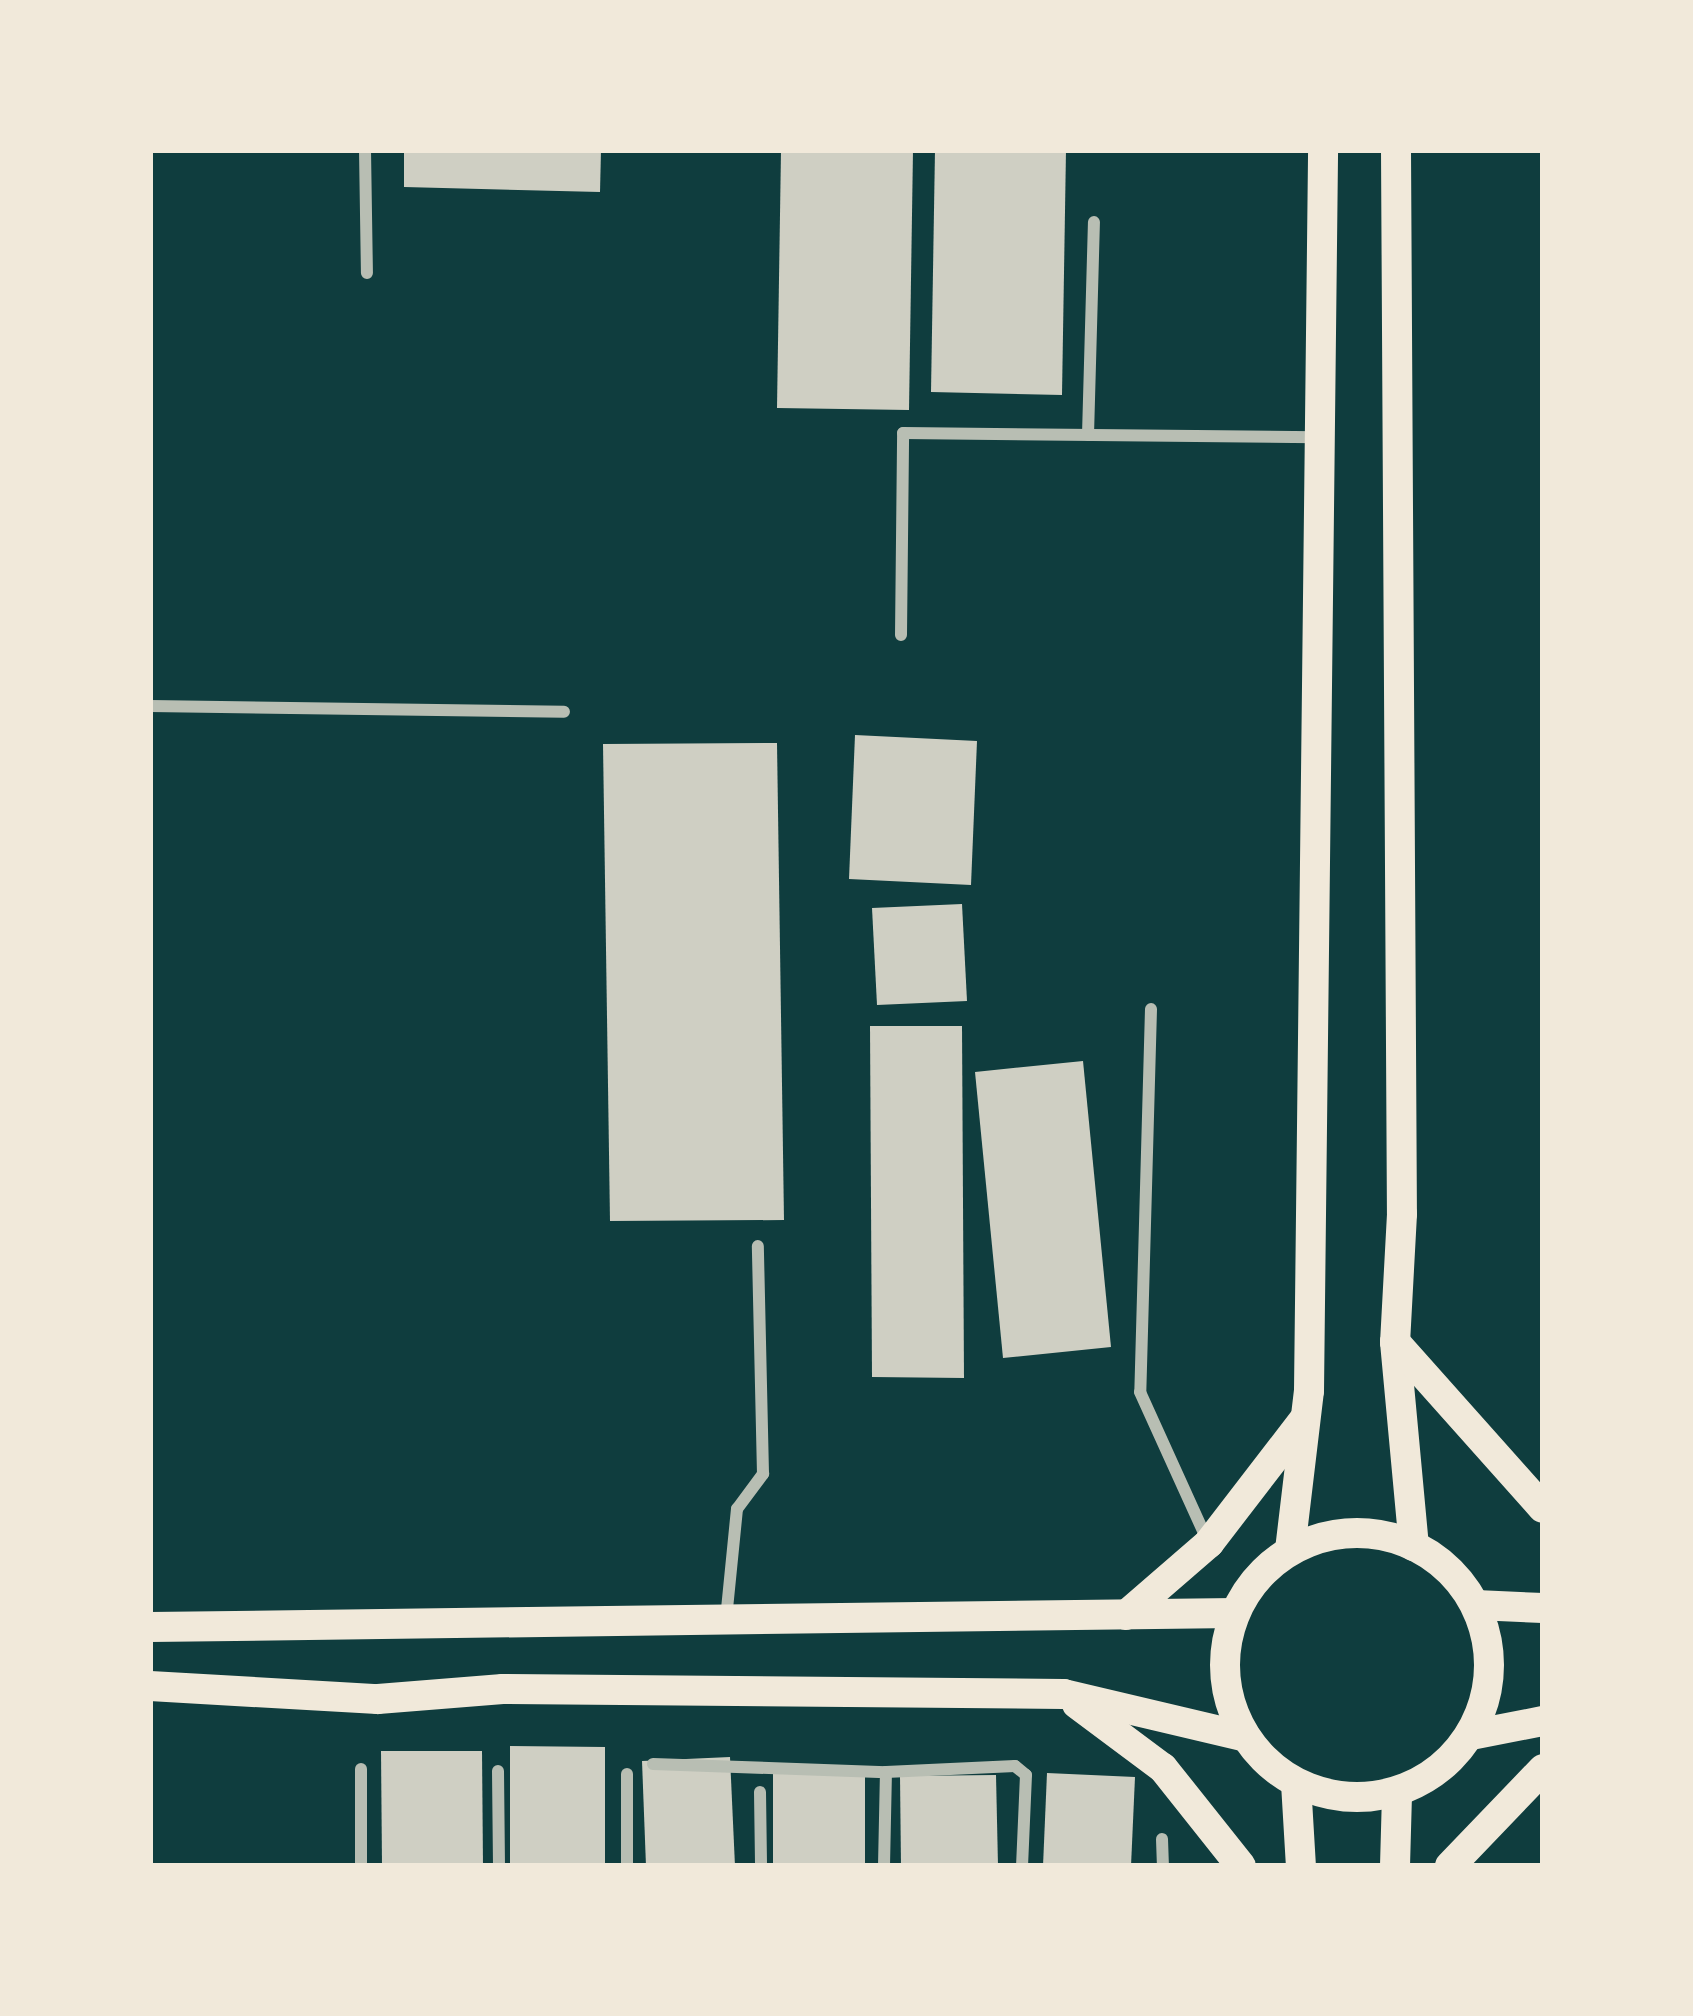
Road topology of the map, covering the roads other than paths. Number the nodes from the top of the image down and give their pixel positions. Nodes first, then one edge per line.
1 (364, 150) edge
2 (1323, 150) edge
3 (1396, 150) edge
4 (1094, 222) dead end
5 (367, 273) dead end
6 (1088, 435) junction
7 (1321, 437) junction
8 (901, 635) dead end
9 (150, 706) edge
10 (564, 712) dead end
11 (1151, 1009) dead end
12 (758, 1246) dead end
13 (1395, 1342) junction
14 (1305, 1419) junction
15 (1543, 1508) edge
16 (1209, 1543) junction
17 (1414, 1546) junction
18 (1290, 1550) junction
19 (1476, 1605) junction
20 (1543, 1608) edge
21 (1235, 1613) junction
22 (1126, 1615) junction
23 (726, 1620) junction
24 (150, 1628) edge
25 (150, 1686) edge
26 (1064, 1694) junction
27 (1543, 1721) edge
28 (1471, 1735) junction
29 (1246, 1737) junction
30 (653, 1764) dead end
31 (362, 1769) dead end
32 (1543, 1769) edge
33 (498, 1771) dead end
34 (886, 1772) junction
35 (627, 1774) dead end
36 (1296, 1783) junction
37 (760, 1792) dead end
38 (1397, 1792) junction
39 (1162, 1839) dead end
40 (361, 1866) edge
41 (499, 1866) edge
42 (627, 1866) edge
43 (760, 1866) edge
44 (884, 1866) edge
45 (1022, 1866) edge
46 (1162, 1866) edge
47 (1241, 1866) edge
48 (1301, 1866) edge
49 (1395, 1866) edge
50 (1450, 1866) edge

1 - 5 street
2 - 7 main road
3 - 13 main road
4 - 6 street
6 - 7 street
6 - 8 street
7 - 14 main road
9 - 10 street
11 - 16 street
12 - 23 street
13 - 15 main road
13 - 17 main road
14 - 16 main road
14 - 18 main road
16 - 22 main road
17 - 18 main road
17 - 19 main road
18 - 21 main road
19 - 20 main road
19 - 28 main road
21 - 22 main road
21 - 29 main road
22 - 23 main road
23 - 24 main road
25 - 26 main road
26 - 29 main road
26 - 47 main road
27 - 28 main road
28 - 38 main road
29 - 36 main road
30 - 34 street
31 - 40 street
32 - 50 main road
33 - 41 street
34 - 44 street
34 - 45 street
35 - 42 street
36 - 38 main road
36 - 48 main road
37 - 43 street
38 - 49 main road
39 - 46 street

